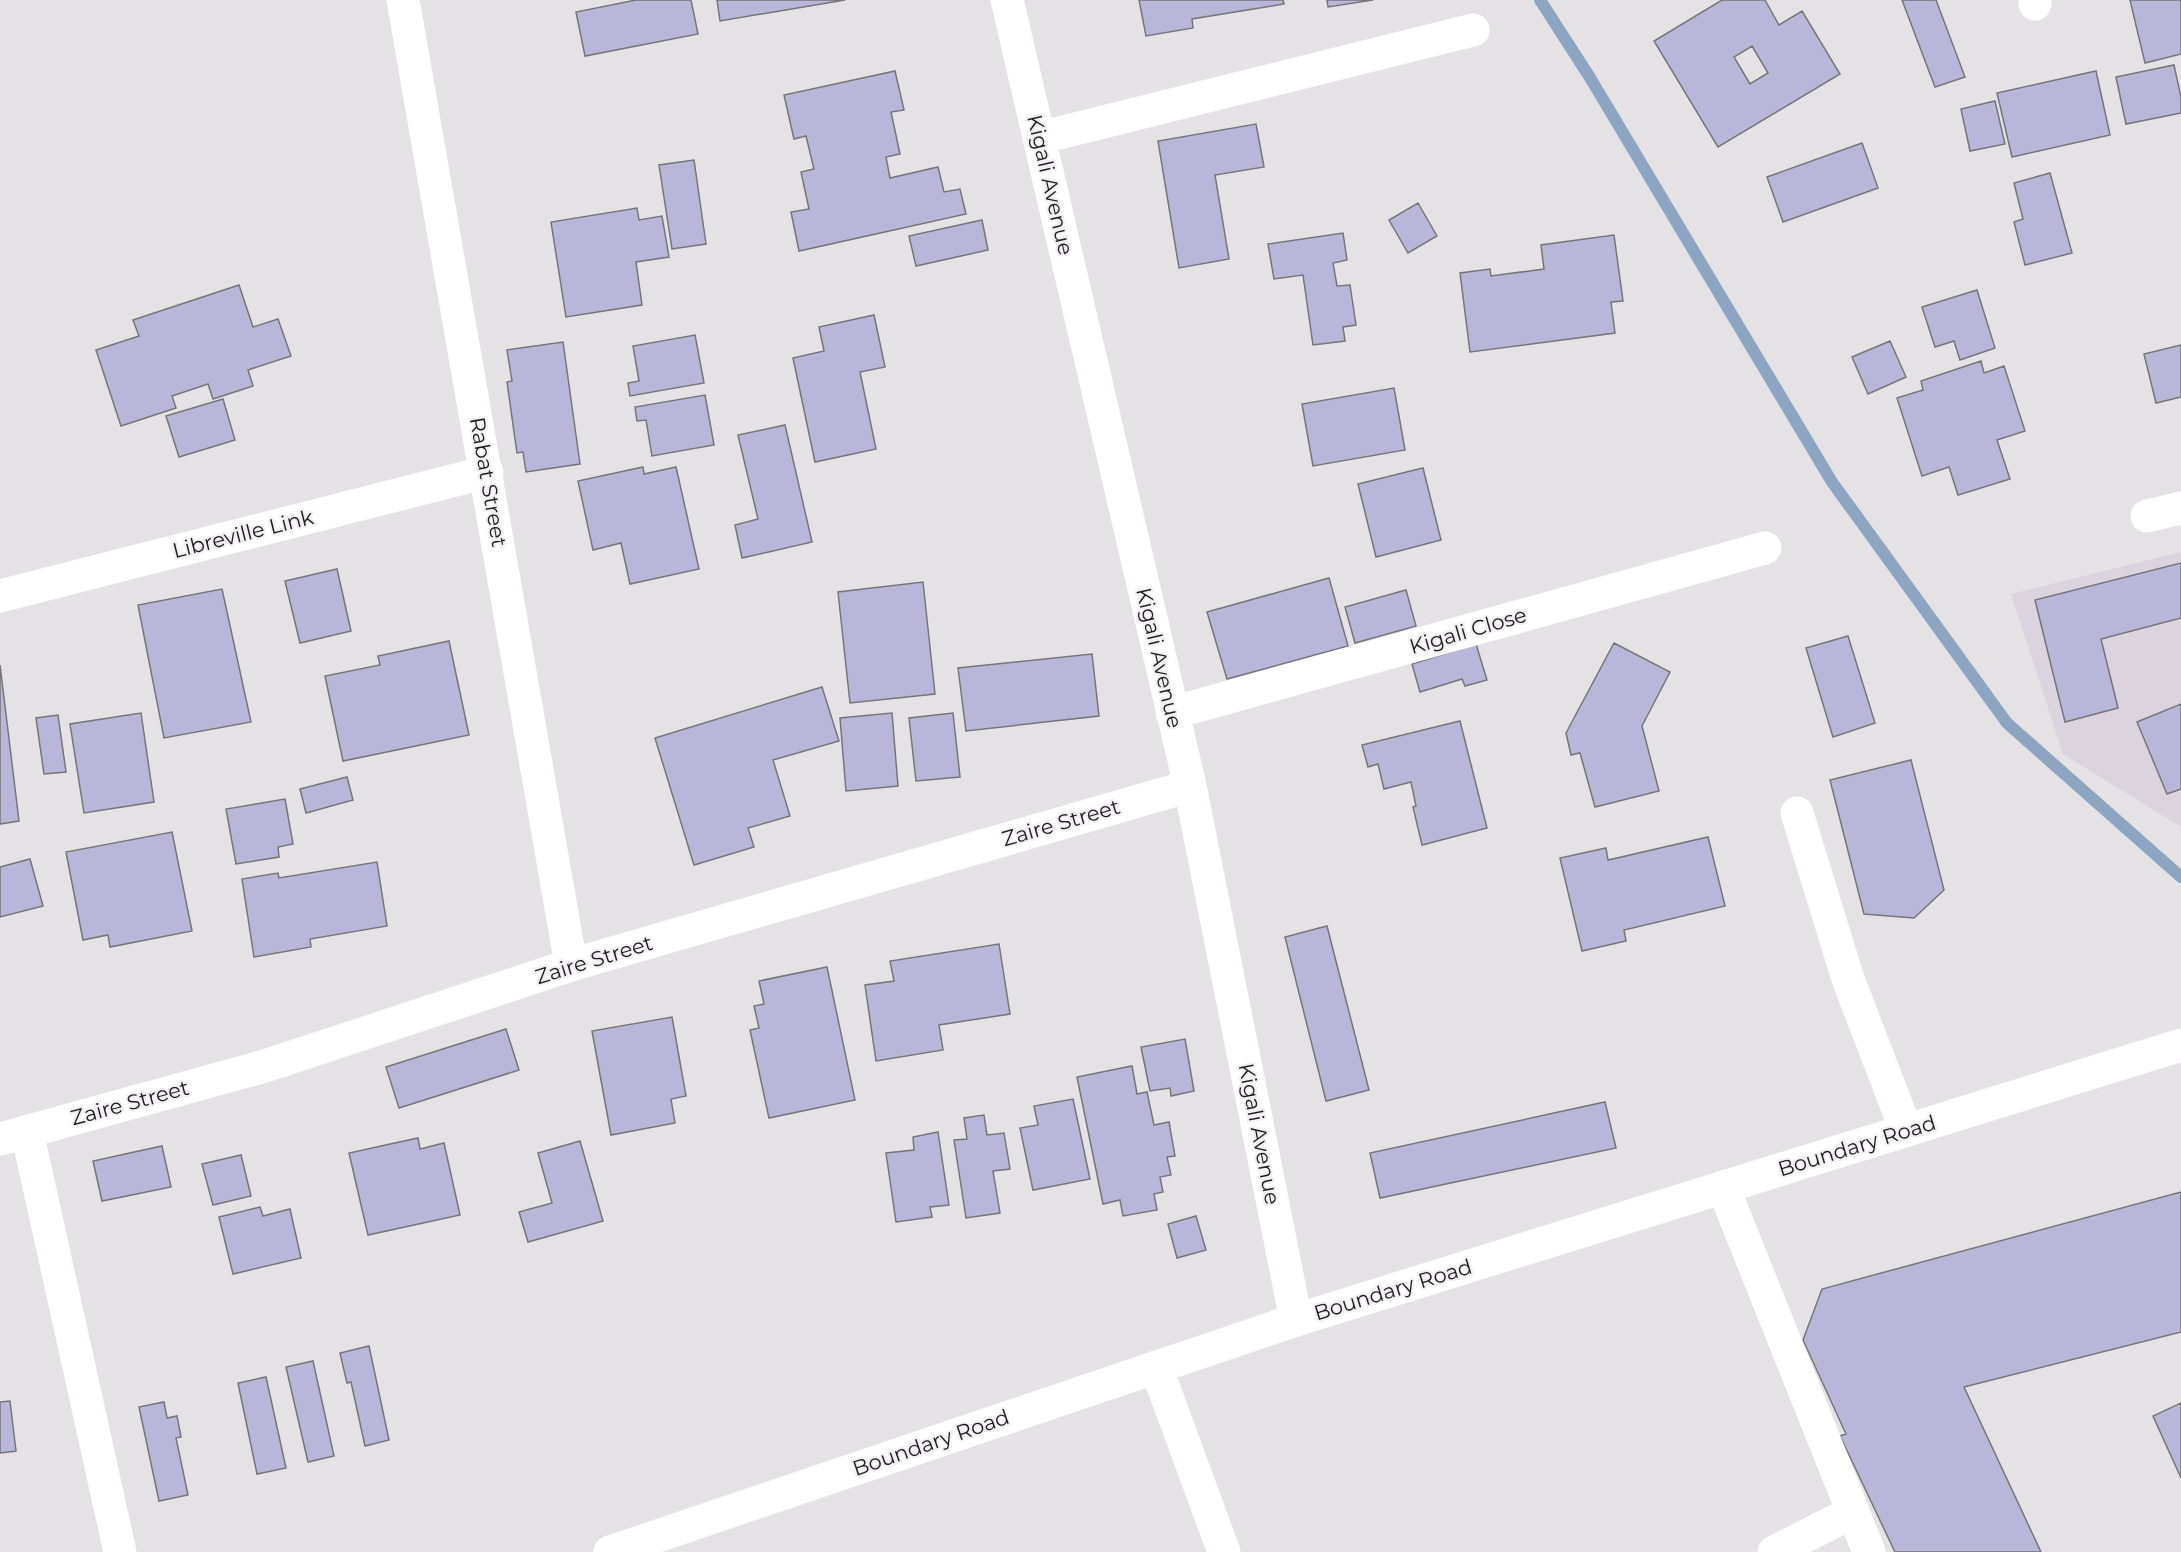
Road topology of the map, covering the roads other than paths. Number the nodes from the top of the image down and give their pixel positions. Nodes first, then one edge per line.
1 (403, 0) edge
2 (1007, 0) edge
3 (1473, 30) dead end
4 (1039, 138) junction
5 (487, 472) junction
6 (2181, 508) edge
7 (2147, 516) dead end
8 (1765, 548) dead end
9 (0, 596) edge
10 (1172, 713) junction
11 (1190, 786) junction
12 (1797, 813) dead end
13 (571, 965) junction
14 (2181, 1045) edge
15 (1906, 1130) junction
16 (13, 1136) edge
17 (1723, 1187) junction
18 (1296, 1320) junction
19 (1156, 1367) junction
20 (1853, 1512) junction
21 (120, 1552) edge
22 (610, 1552) edge
23 (1224, 1552) edge
24 (1774, 1552) edge
25 (1869, 1552) edge

1 - 5 street, Rabat Street
2 - 4 street, Kigali Avenue
3 - 4 street
4 - 10 street, Kigali Avenue
5 - 9 street, Libreville Link
5 - 13 street, Rabat Street
6 - 7 street
8 - 10 street, Kigali Close
10 - 11 street, Kigali Avenue
11 - 13 street, Zaire Street
11 - 18 street, Kigali Avenue
12 - 15 street
13 - 16 street, Zaire Street
14 - 15 street, Boundary Road
15 - 17 street, Boundary Road
16 - 21 street
17 - 18 street, Boundary Road
17 - 20 street
18 - 19 street, Boundary Road
19 - 22 street, Boundary Road
19 - 23 street
20 - 24 street
20 - 25 street

